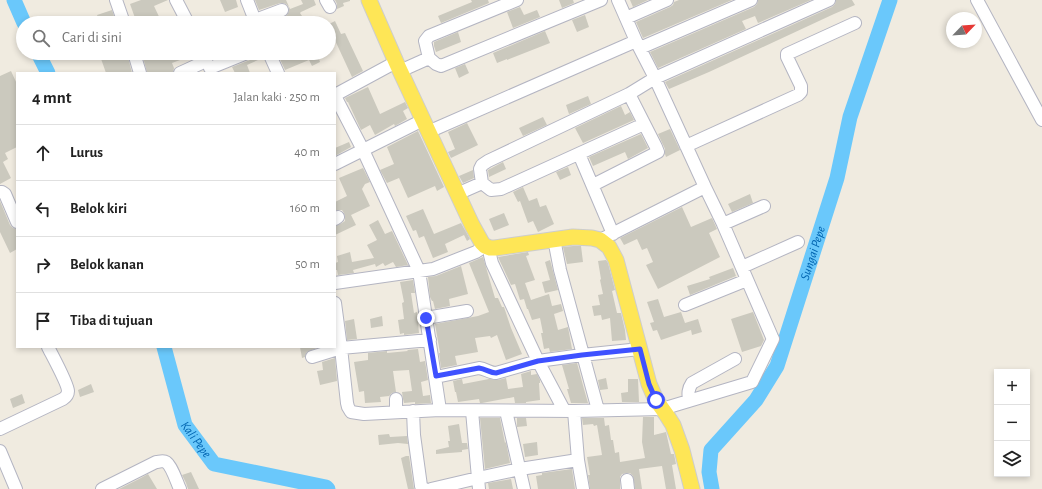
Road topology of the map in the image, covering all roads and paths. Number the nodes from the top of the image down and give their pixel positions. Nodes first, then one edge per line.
1 (116, 0) edge
2 (176, 0) edge
3 (247, 0) edge
4 (369, 0) edge
5 (517, 0) edge
6 (618, 0) edge
7 (667, 0) edge
8 (751, 0) edge
9 (829, 0) edge
10 (977, 0) edge
11 (594, 1) edge
12 (282, 10) dead end
13 (122, 16) edge
14 (184, 16) edge
15 (254, 16) edge
16 (268, 16) edge
17 (626, 18) junction
18 (855, 23) dead end
19 (638, 44) junction
20 (429, 58) junction
21 (136, 60) edge
22 (222, 60) edge
23 (273, 60) edge
24 (208, 64) edge
25 (398, 66) junction
26 (140, 72) edge
27 (183, 72) edge
28 (278, 72) edge
29 (655, 78) junction
30 (629, 94) junction
31 (336, 95) edge
32 (336, 97) edge
33 (1042, 120) edge
34 (644, 124) junction
35 (425, 126) junction
36 (686, 146) junction
37 (363, 150) junction
38 (579, 154) junction
39 (336, 164) edge
40 (482, 183) junction
41 (593, 185) junction
42 (705, 187) junction
43 (0, 192) edge
44 (458, 194) junction
45 (764, 206) dead end
46 (16, 220) edge
47 (723, 224) junction
48 (607, 237) junction
49 (554, 239) junction
50 (798, 242) dead end
51 (487, 247) junction
52 (742, 267) junction
53 (420, 271) junction
54 (747, 280) junction
55 (336, 283) edge
56 (685, 305) dead end
57 (336, 310) edge
58 (467, 311) dead end
59 (426, 318) junction
60 (430, 340) junction
61 (48, 348) edge
62 (341, 348) junction
63 (640, 349) junction
64 (582, 355) junction
65 (312, 357) dead end
66 (735, 359) dead end
67 (538, 361) junction
68 (436, 376) junction
69 (396, 399) dead end
70 (690, 401) junction
71 (662, 409) junction
72 (440, 410) junction
73 (472, 410) junction
74 (569, 410) junction
75 (598, 410) junction
76 (413, 411) junction
77 (506, 411) junction
78 (396, 412) junction
79 (0, 429) edge
80 (0, 451) edge
81 (578, 460) junction
82 (520, 469) junction
83 (478, 484) edge
84 (16, 489) edge
85 (102, 489) edge
86 (180, 489) edge
87 (425, 489) edge
88 (431, 489) edge
89 (524, 489) edge
90 (583, 489) edge
91 (692, 489) edge

1 - 13 street
2 - 14 street
3 - 15 street
4 - 25 main road
5 - 20 street
6 - 17 street
7 - 17 street
8 - 19 street
9 - 29 street
10 - 33 street
11 - 20 street
12 - 16 street
17 - 19 street
18 - 36 street
19 - 29 street
19 - 35 street
20 - 25 street
21 - 26 street
22 - 24 street
23 - 28 street
24 - 27 street
25 - 31 street
25 - 35 main road
29 - 30 street
29 - 36 street
30 - 34 street
30 - 40 street
32 - 37 street
34 - 38 street
34 - 41 street
35 - 37 street
35 - 44 main road
36 - 42 street
37 - 39 street
37 - 53 street
38 - 40 street
38 - 41 street
40 - 44 street
41 - 48 street
42 - 47 street
42 - 48 street
43 - 46 street
44 - 51 main road
45 - 47 street
47 - 52 street
48 - 49 main road
48 - 63 main road
49 - 51 main road
49 - 64 street
50 - 52 street
51 - 53 street
51 - 67 street
52 - 54 street
53 - 55 street
53 - 59 street
54 - 56 street
54 - 70 street
57 - 62 street
58 - 59 street
59 - 60 street
60 - 62 street
60 - 68 street
61 - 79 street
62 - 65 street
62 - 78 street
63 - 64 street
63 - 71 main road
64 - 67 street
64 - 75 street
66 - 70 street
67 - 68 street
67 - 74 street
68 - 72 street
69 - 78 street
70 - 71 street
71 - 75 street
71 - 91 main road
72 - 73 street
72 - 76 street
73 - 77 street
73 - 83 street
74 - 75 street
74 - 77 street
74 - 81 street
76 - 78 street
76 - 87 street
77 - 82 street
80 - 84 street
81 - 82 street
81 - 90 street
82 - 83 street
82 - 89 street
83 - 88 street
85 - 86 street

